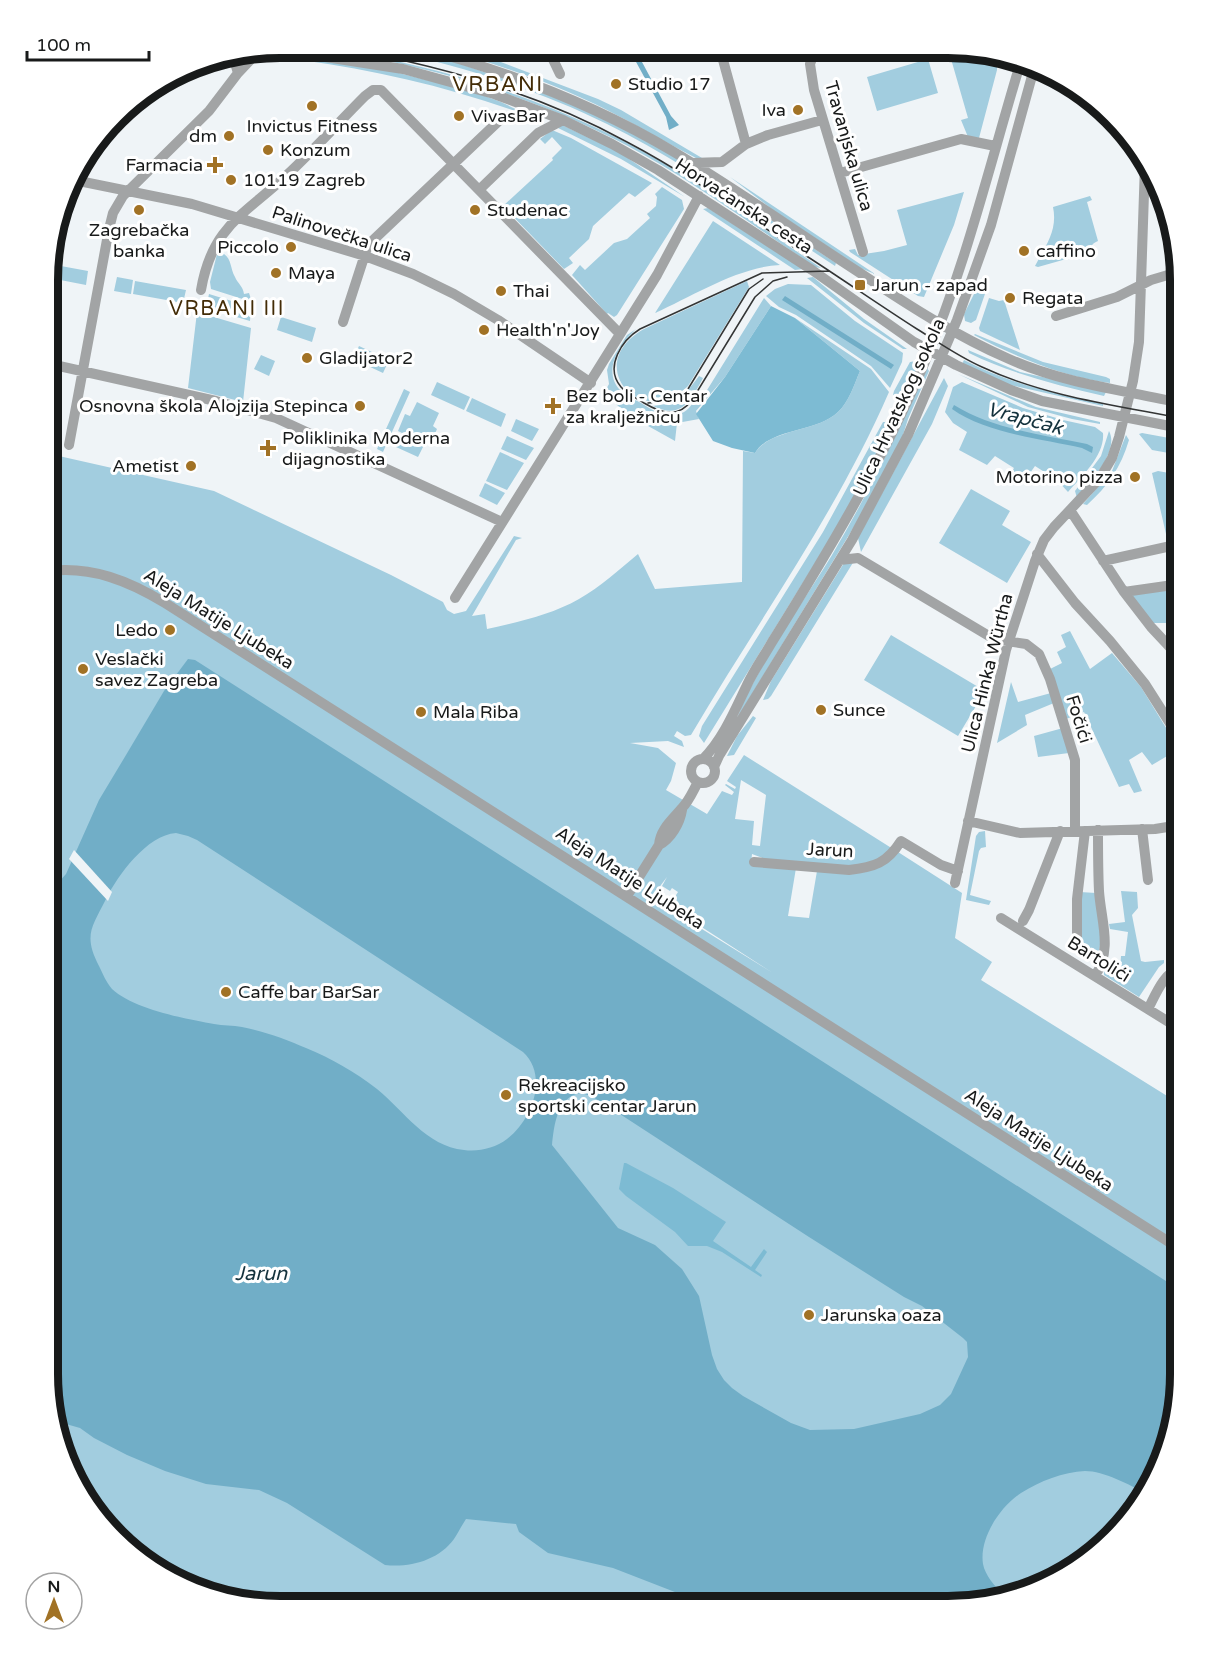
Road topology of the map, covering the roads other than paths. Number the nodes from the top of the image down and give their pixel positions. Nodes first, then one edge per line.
1 (332, 58) edge
2 (456, 58) edge
3 (552, 58) edge
4 (722, 58) edge
5 (812, 58) edge
6 (250, 60) edge
7 (235, 63) edge
8 (1019, 70) edge
9 (238, 73) junction
10 (560, 74) dead end
11 (1032, 75) edge
12 (537, 110) junction
13 (504, 116) dead end
14 (563, 120) junction
15 (822, 120) junction
16 (538, 132) junction
17 (746, 144) junction
18 (995, 146) junction
19 (722, 162) junction
20 (453, 163) junction
21 (692, 163) junction
22 (840, 173) junction
23 (1144, 176) edge
24 (81, 181) edge
25 (726, 185) junction
26 (480, 189) junction
27 (128, 190) junction
28 (699, 196) junction
29 (237, 218) junction
30 (862, 252) dead end
31 (365, 256) junction
32 (1170, 274) edge
33 (1141, 285) junction
34 (201, 290) dead end
35 (1056, 316) dead end
36 (343, 322) dead end
37 (939, 324) junction
38 (952, 332) junction
39 (620, 334) junction
40 (929, 351) junction
41 (941, 357) junction
42 (58, 366) edge
43 (82, 370) junction
44 (591, 382) junction
45 (1130, 392) junction
46 (1170, 401) edge
47 (1123, 418) junction
48 (1170, 426) edge
49 (69, 445) dead end
50 (1070, 510) junction
51 (502, 522) junction
52 (852, 540) junction
53 (1170, 546) edge
54 (1037, 554) junction
55 (858, 558) junction
56 (840, 560) junction
57 (1103, 561) junction
58 (58, 571) edge
59 (1170, 585) edge
60 (1124, 592) junction
61 (455, 598) dead end
62 (1008, 641) junction
63 (1170, 647) edge
64 (1170, 723) edge
65 (703, 759) junction
66 (714, 767) junction
67 (698, 782) junction
68 (968, 821) junction
69 (1170, 826) edge
70 (1142, 829) junction
71 (1098, 830) junction
72 (1060, 831) junction
73 (1080, 831) junction
74 (754, 862) dead end
75 (958, 871) junction
76 (1148, 880) dead end
77 (955, 883) dead end
78 (627, 896) junction
79 (1001, 918) dead end
80 (1023, 921) dead end
81 (1077, 947) dead end
82 (1170, 974) edge
83 (1095, 976) junction
84 (1148, 1009) junction
85 (1170, 1023) edge
86 (1170, 1243) edge

1 - 12 street, Horvaćanska cesta
2 - 21 street, Horvaćanska cesta
3 - 10 street
4 - 17 street
5 - 15 street, Travanjska ulica
6 - 9 street
7 - 9 street
8 - 18 street, Ulica Hrvatskog sokola
9 - 27 street
11 - 38 street, Ulica Hrvatskog sokola
12 - 14 street, Horvaćanska cesta
12 - 16 street
13 - 20 street
14 - 16 street
14 - 28 street, Horvaćanska cesta
15 - 17 street
15 - 22 street, Travanjska ulica
16 - 26 street
17 - 19 street
18 - 22 street
18 - 37 street, Ulica Hrvatskog sokola
19 - 21 street
19 - 25 street
20 - 26 street
20 - 29 street
20 - 31 street
21 - 25 street, Horvaćanska cesta
22 - 30 street, Travanjska ulica
23 - 33 street, Ulica Hinka Würtha
24 - 27 street, Palinovečka ulica
25 - 37 street, Horvaćanska cesta
26 - 39 street
27 - 29 street, Palinovečka ulica
27 - 43 street
28 - 39 street
28 - 40 street, Horvaćanska cesta
29 - 31 street, Palinovečka ulica
29 - 34 street
31 - 36 street
31 - 44 street, Palinovečka ulica
32 - 33 street
33 - 35 street
33 - 45 street, Ulica Hinka Würtha
37 - 38 street, Horvaćanska cesta
37 - 40 street, Ulica Hrvatskog sokola
38 - 41 street, Ulica Hrvatskog sokola
38 - 45 street, Horvaćanska cesta
39 - 44 street
40 - 41 street, Horvaćanska cesta
40 - 65 street, Ulica Hrvatskog sokola
41 - 47 street, Horvaćanska cesta
41 - 52 street, Ulica Hrvatskog sokola
42 - 43 street
43 - 49 street
43 - 51 street
44 - 51 street
45 - 46 street, Horvaćanska cesta
45 - 47 street, Ulica Hinka Würtha
47 - 48 street, Horvaćanska cesta
47 - 50 street, Ulica Hinka Würtha
50 - 54 street, Ulica Hinka Würtha
50 - 57 street
51 - 61 street
52 - 55 street
52 - 56 street, Ulica Hrvatskog sokola
53 - 57 street
54 - 62 street, Ulica Hinka Würtha
54 - 64 street
55 - 56 street
55 - 62 street, Fočići
56 - 66 street, Ulica Hrvatskog sokola
57 - 60 street
58 - 78 street, Aleja Matije Ljubeka
59 - 60 street
60 - 63 street
62 - 68 street, Ulica Hinka Würtha
62 - 73 street, Fočići
65 - 66 street
65 - 67 street
66 - 67 street
67 - 78 street
68 - 72 street
68 - 75 street, Ulica Hinka Würtha
69 - 70 street
70 - 71 street
70 - 76 street
71 - 73 street
71 - 83 street
72 - 73 street
72 - 80 street
73 - 81 street, Fočići
74 - 75 street, Jarun
75 - 77 street, Ulica Hinka Würtha
78 - 86 street, Aleja Matije Ljubeka
79 - 83 street, Bartolići
82 - 84 street
83 - 84 street, Bartolići
84 - 85 street, Bartolići

